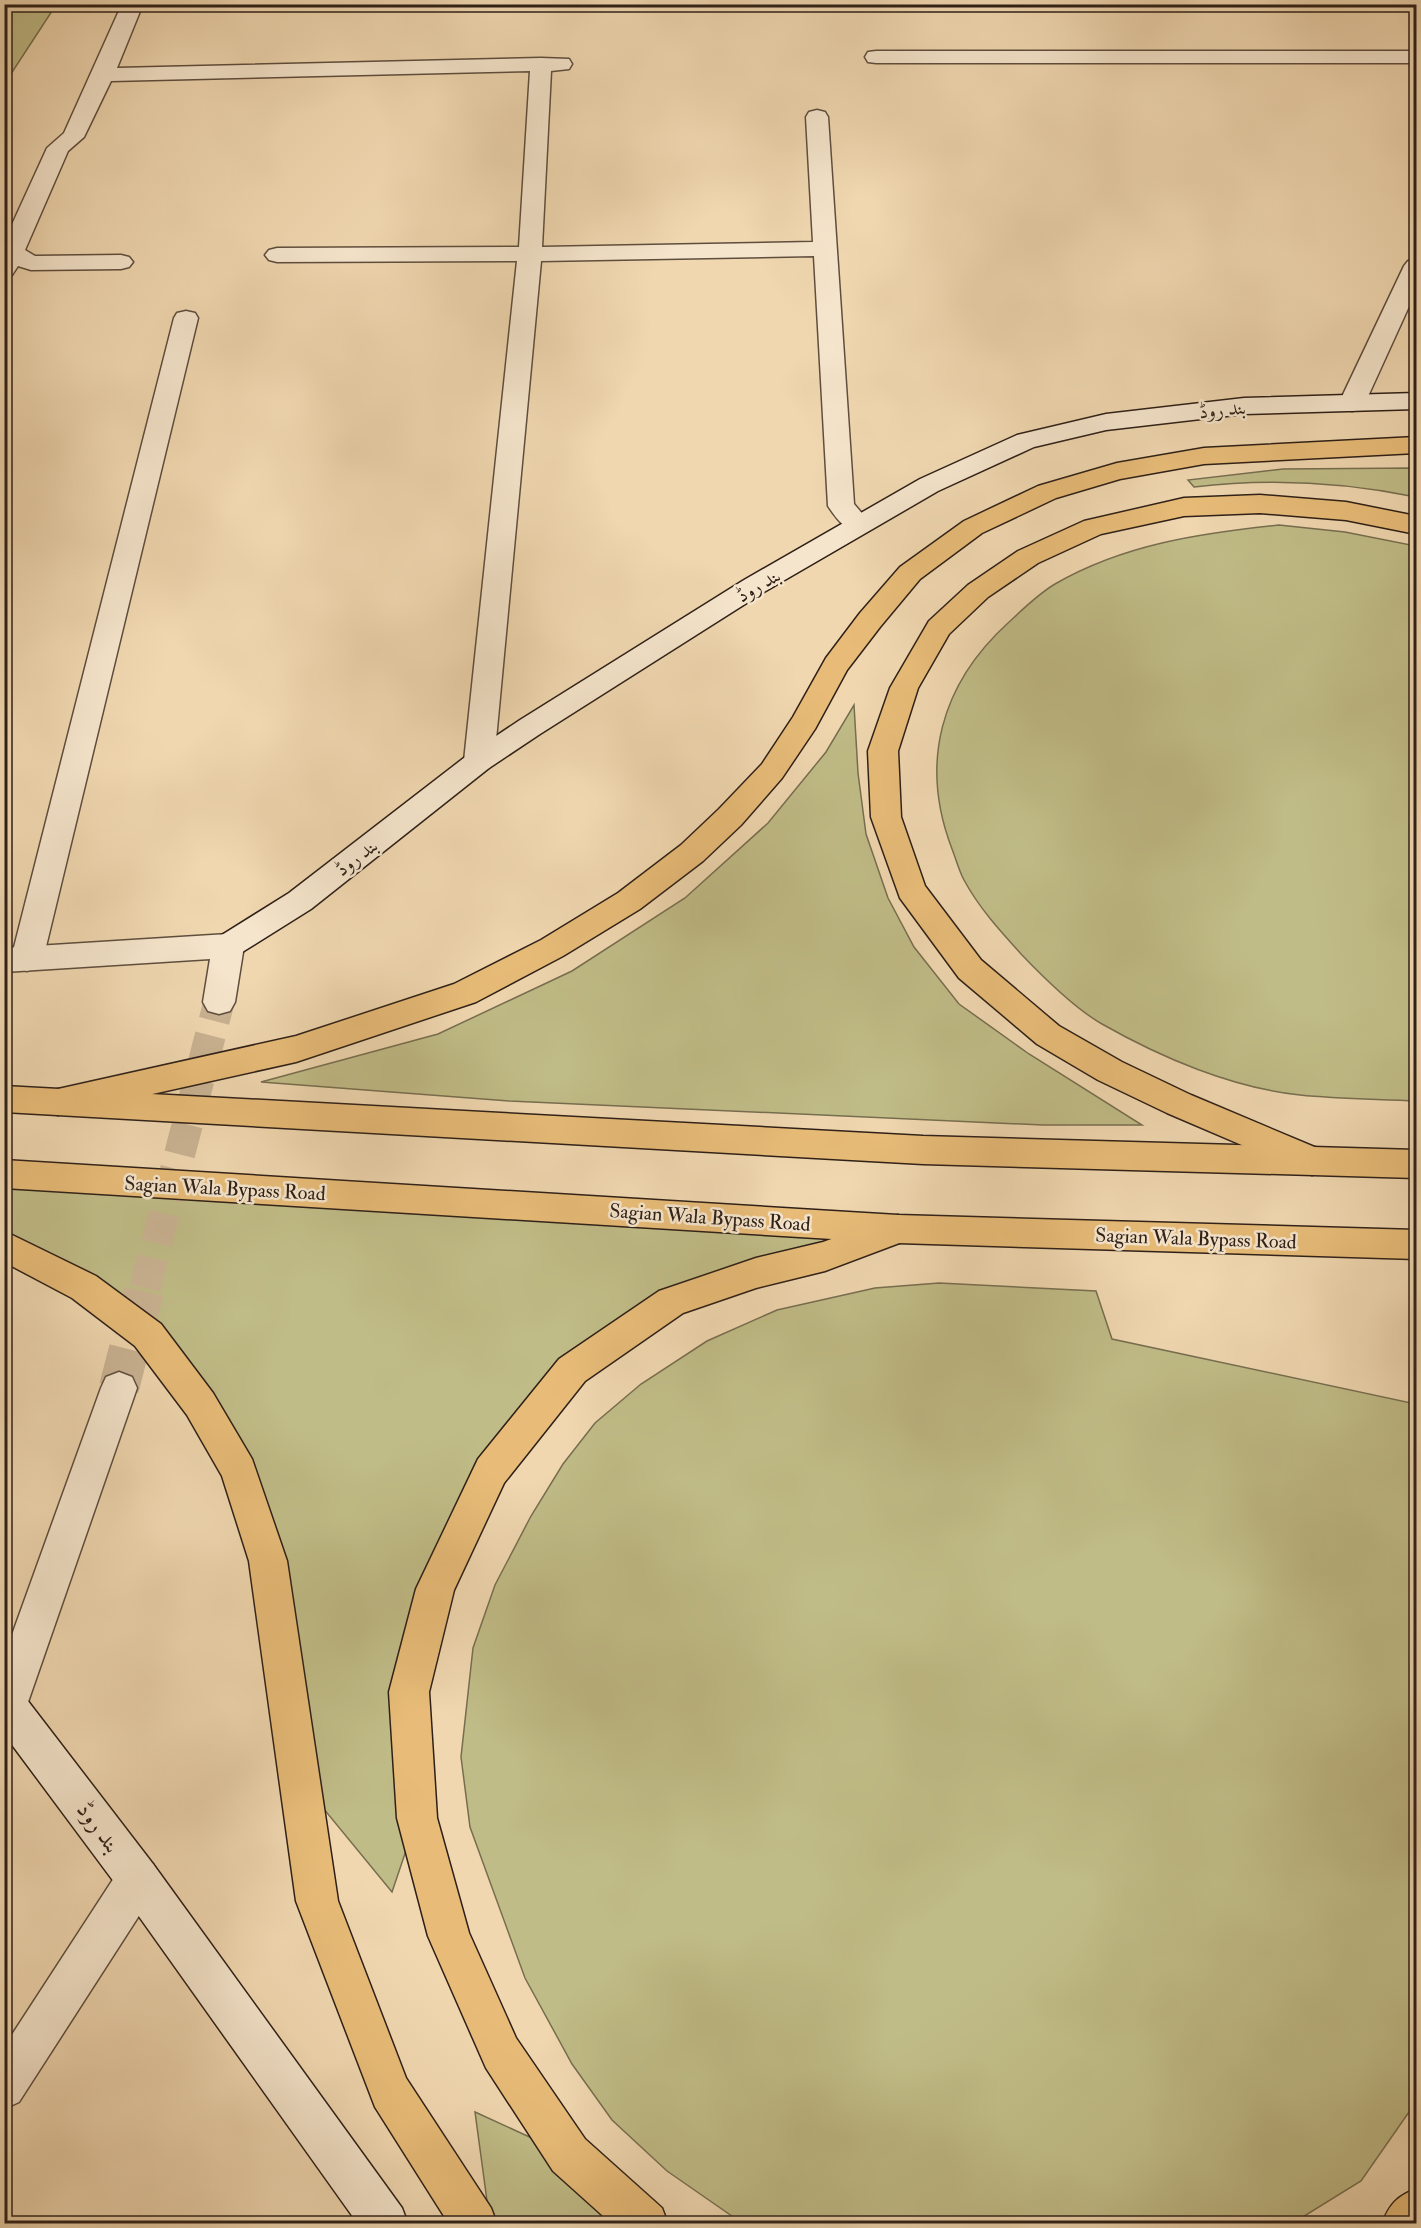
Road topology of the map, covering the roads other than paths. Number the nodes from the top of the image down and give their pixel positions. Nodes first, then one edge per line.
1 (133, 4) edge
2 (876, 57) dead end
3 (1416, 57) edge
4 (103, 75) junction
5 (817, 117) dead end
6 (826, 249) junction
7 (530, 254) junction
8 (277, 255) dead end
9 (7, 259) edge
10 (121, 262) dead end
11 (1416, 266) edge
12 (186, 318) dead end
13 (1416, 400) edge
14 (1352, 403) junction
15 (1416, 445) edge
16 (859, 525) junction
17 (1416, 525) edge
18 (479, 761) junction
19 (228, 946) junction
20 (16, 960) edge
21 (219, 1002) tunnel mouth
22 (4, 1099) edge
23 (58, 1102) junction
24 (1312, 1161) junction
25 (1416, 1164) edge
26 (4, 1174) edge
27 (898, 1229) junction
28 (4, 1245) edge
29 (1416, 1245) edge
30 (119, 1388) tunnel mouth
31 (6, 1703) edge
32 (138, 1879) junction
33 (4, 2087) edge
34 (1416, 2211) edge
35 (386, 2223) edge
36 (475, 2223) edge
37 (646, 2223) edge
38 (1404, 2223) edge

1 - 4 street
2 - 3 street
4 - 7 street
4 - 9 street
5 - 6 street
6 - 7 street
6 - 16 street
7 - 8 street
7 - 18 street
9 - 10 street
11 - 14 street
12 - 20 street
13 - 14 street, بند روڈ
14 - 16 street, بند روڈ
15 - 23 main road
16 - 18 street, بند روڈ
17 - 24 main road
18 - 19 street, بند روڈ
19 - 20 street
19 - 21 street
22 - 23 main road
23 - 24 main road
24 - 25 main road
26 - 27 main road, Sagian Wala Bypass Road
27 - 29 main road, Sagian Wala Bypass Road
27 - 37 main road
28 - 36 main road
30 - 31 street, بند روڈ
31 - 32 street, بند روڈ
32 - 33 street
32 - 35 street, بند روڈ
34 - 38 main road

